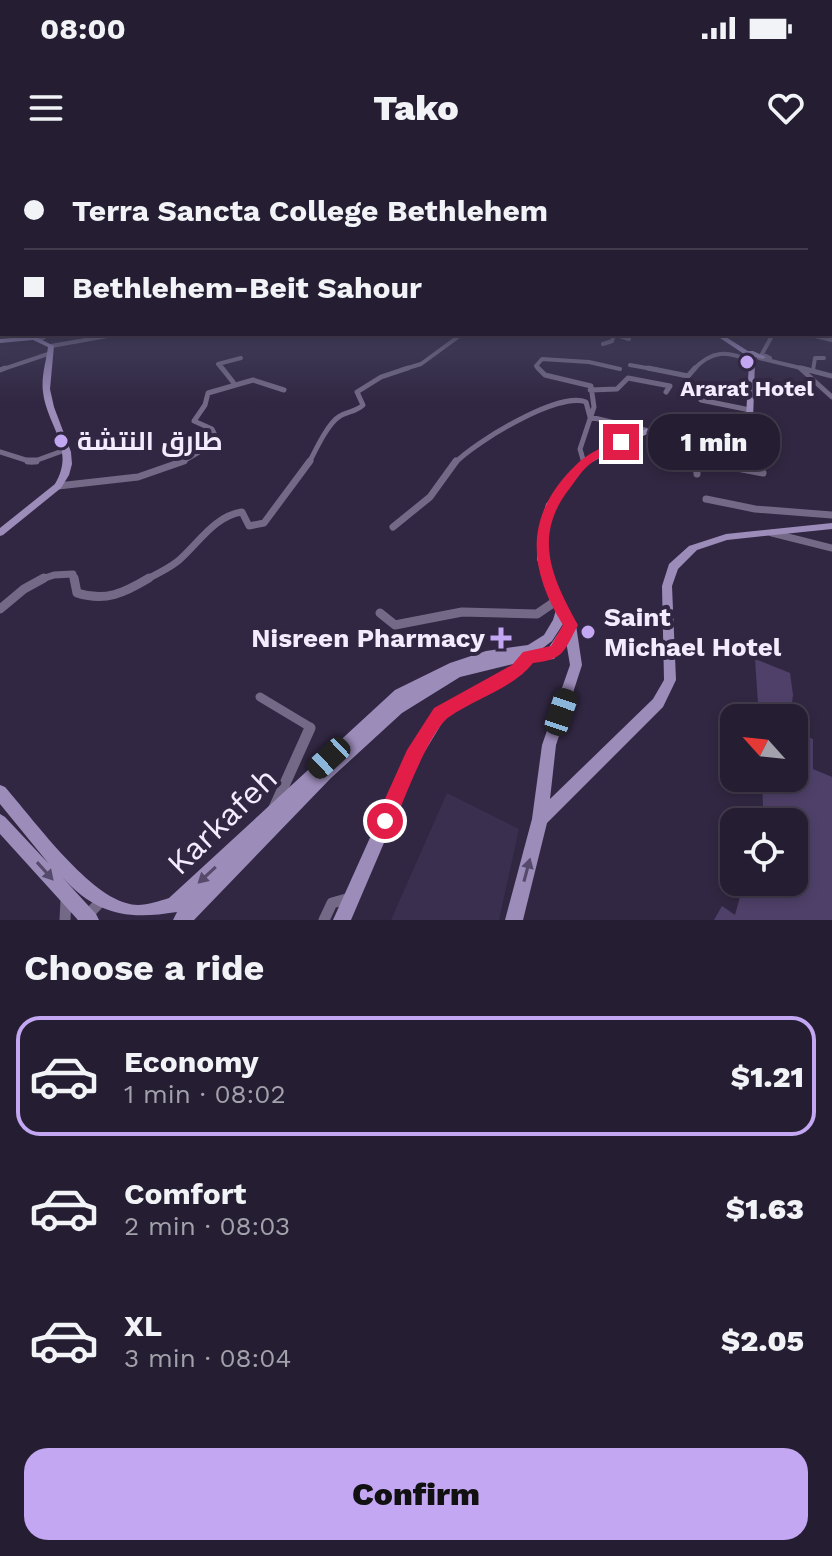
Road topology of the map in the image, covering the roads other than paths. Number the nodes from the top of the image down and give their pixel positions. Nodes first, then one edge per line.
1 (110, 336) edge
2 (459, 336) edge
3 (614, 336) edge
4 (618, 336) edge
5 (720, 336) edge
6 (772, 336) edge
7 (45, 337) edge
8 (629, 339) dead end
9 (0, 341) edge
10 (603, 344) dead end
11 (51, 350) junction
12 (241, 358) dead end
13 (757, 358) junction
14 (824, 358) dead end
15 (630, 365) dead end
16 (800, 368) junction
17 (620, 369) dead end
18 (0, 370) edge
19 (813, 371) junction
20 (832, 376) edge
21 (233, 382) junction
22 (284, 390) dead end
23 (590, 390) junction
24 (666, 392) dead end
25 (832, 397) edge
26 (701, 400) dead end
27 (750, 410) junction
28 (590, 417) junction
29 (649, 431) junction
30 (706, 449) junction
31 (65, 450) junction
32 (0, 452) edge
33 (584, 463) junction
34 (763, 473) dead end
35 (697, 474) dead end
36 (58, 486) junction
37 (706, 499) dead end
38 (832, 515) edge
39 (832, 526) edge
40 (393, 527) dead end
41 (767, 531) junction
42 (0, 533) edge
43 (832, 548) edge
44 (558, 606) junction
45 (0, 609) edge
46 (380, 613) dead end
47 (570, 625) junction
48 (559, 646) junction
49 (533, 651) junction
50 (576, 665) junction
51 (260, 697) dead end
52 (0, 792) edge
53 (277, 815) junction
54 (540, 819) junction
55 (0, 822) edge
56 (65, 893) junction
57 (352, 897) junction
58 (102, 900) junction
59 (87, 919) edge
60 (65, 920) edge
61 (182, 920) edge
62 (324, 920) edge
63 (342, 920) edge
64 (514, 920) edge

1 - 11 street
2 - 45 street
3 - 10 street
4 - 8 street
5 - 13 street
6 - 13 street
7 - 9 street
7 - 11 street
11 - 18 street
11 - 31 street
12 - 21 street
13 - 15 street
13 - 16 street
13 - 27 street
14 - 19 street
16 - 19 street
16 - 25 street
17 - 23 street
19 - 20 street
21 - 22 street
21 - 36 street
23 - 24 street
23 - 28 street
26 - 27 street
27 - 29 street
28 - 29 street
28 - 33 street
28 - 40 street
29 - 30 street
29 - 33 street
30 - 34 street
30 - 35 street
31 - 32 street
31 - 36 street
33 - 44 street
36 - 42 street
37 - 38 street
39 - 41 street
41 - 43 street
41 - 54 street
44 - 46 street
44 - 47 street
44 - 49 street
47 - 48 street
47 - 50 street
48 - 49 street
48 - 50 street
49 - 53 street, Karkafeh
49 - 57 street
50 - 54 street
51 - 53 street
52 - 58 street, Karkafeh
53 -> 58 street, Karkafeh
53 - 61 street
64 -> 54 street
55 -> 56 street
56 - 59 street
56 - 60 street
57 - 62 street
57 - 63 street
58 - 59 street

